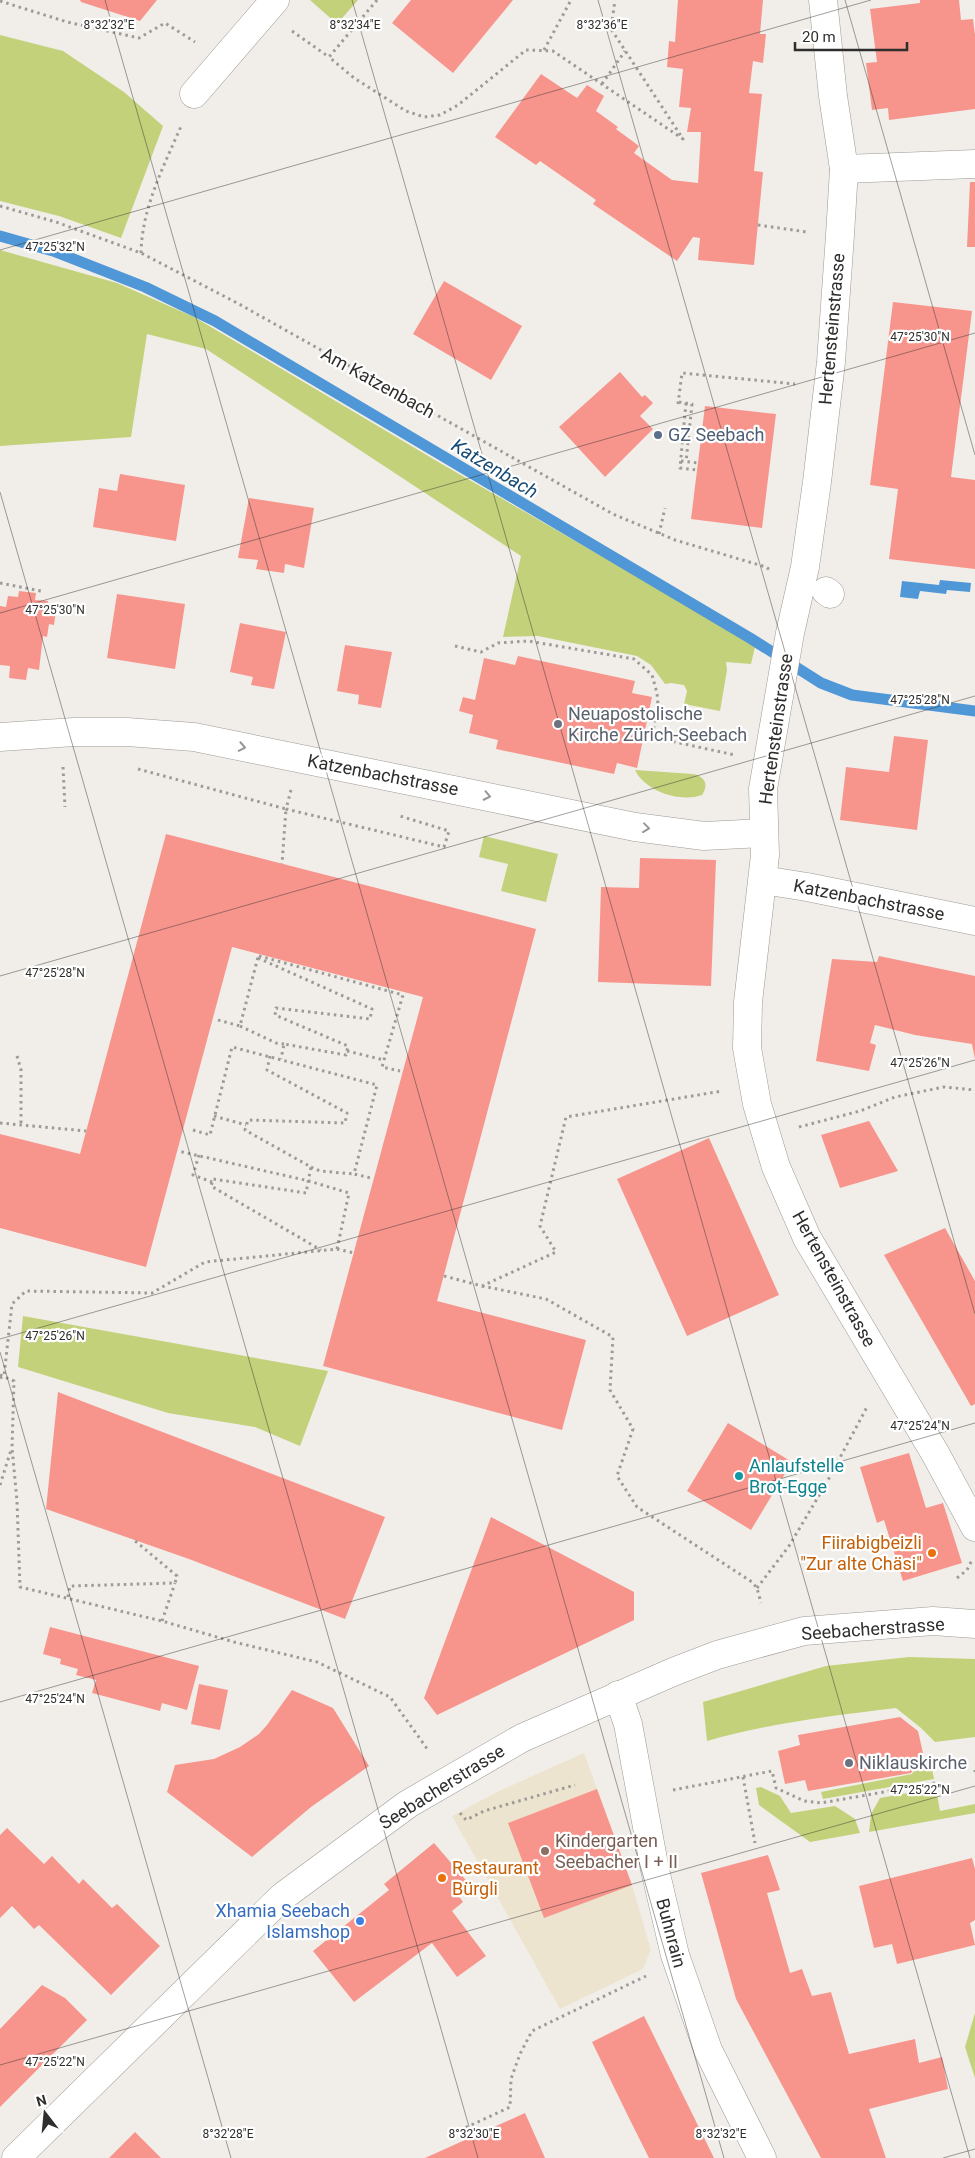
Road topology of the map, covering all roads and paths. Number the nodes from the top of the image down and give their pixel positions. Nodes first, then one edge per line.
1 (377, 0) edge
2 (571, 0) edge
3 (616, 0) edge
4 (823, 0) edge
5 (0, 2) edge
6 (270, 5) edge
7 (544, 50) junction
8 (625, 50) junction
9 (329, 57) junction
10 (223, 61) junction
11 (602, 84) junction
12 (194, 94) joint
13 (975, 164) edge
14 (844, 169) junction
15 (0, 206) edge
16 (758, 225) dead end
17 (813, 233) dead end
18 (141, 253) junction
19 (798, 385) dead end
20 (686, 403) junction
21 (681, 461) dead end
22 (686, 462) junction
23 (698, 463) dead end
24 (698, 470) dead end
25 (665, 508) dead end
26 (659, 534) junction
27 (773, 573) dead end
28 (0, 582) edge
29 (41, 591) dead end
30 (454, 646) dead end
31 (0, 737) edge
32 (737, 755) dead end
33 (63, 763) dead end
34 (137, 768) dead end
35 (293, 782) dead end
36 (65, 807) dead end
37 (286, 808) junction
38 (763, 833) junction
39 (444, 847) dead end
40 (282, 864) dead end
41 (763, 880) junction
42 (975, 921) edge
43 (258, 956) junction
44 (218, 1020) dead end
45 (240, 1026) junction
46 (284, 1044) junction
47 (347, 1051) junction
48 (17, 1056) dead end
49 (270, 1056) junction
50 (281, 1059) junction
51 (384, 1060) junction
52 (400, 1071) dead end
53 (729, 1090) dead end
54 (975, 1090) edge
55 (214, 1116) junction
56 (0, 1123) edge
57 (21, 1125) junction
58 (246, 1125) junction
59 (793, 1128) dead end
60 (193, 1130) dead end
61 (86, 1131) dead end
62 (178, 1151) dead end
63 (198, 1155) junction
64 (311, 1167) junction
65 (354, 1174) junction
66 (371, 1178) dead end
67 (309, 1180) junction
68 (212, 1182) junction
69 (337, 1249) junction
70 (322, 1251) junction
71 (354, 1253) dead end
72 (444, 1276) dead end
73 (482, 1286) junction
74 (1, 1376) edge
75 (869, 1402) dead end
76 (12, 1448) junction
77 (0, 1485) edge
78 (975, 1527) edge
79 (134, 1540) dead end
80 (971, 1557) dead end
81 (957, 1578) dead end
82 (174, 1583) junction
83 (757, 1588) junction
84 (68, 1597) junction
85 (761, 1603) dead end
86 (162, 1621) junction
87 (975, 1624) edge
88 (618, 1695) junction
89 (428, 1750) dead end
90 (954, 1766) dead end
91 (944, 1768) dead end
92 (743, 1777) junction
93 (935, 1783) dead end
94 (575, 1785) dead end
95 (683, 1788) dead end
96 (466, 1820) dead end
97 (755, 1843) dead end
98 (652, 1973) dead end
99 (454, 2132) dead end
100 (16, 2158) edge
101 (762, 2158) edge

1 - 9 path
2 - 7 path
3 - 8 path
4 - 14 street, Hertensteinstrasse
5 - 10 path
6 - 9 path
6 - 10 street
7 - 9 path
7 - 11 path
8 - 11 path
8 - 11 path
10 - 12 street
12 - 18 path
13 - 14 street
14 - 38 street, Hertensteinstrasse
15 - 18 path, Am Katzenbach
16 - 17 path
18 - 26 path, Am Katzenbach
19 - 20 path
20 - 22 path
20 - 24 path
21 - 22 path
22 - 23 path
25 - 26 path
26 - 27 path, Am Katzenbach
28 - 29 path
30 - 32 path
31 -> 38 street, Katzenbachstrasse
33 - 36 path
34 - 37 path
35 - 37 path
37 - 39 path
37 - 40 path
38 - 41 street, Hertensteinstrasse
41 - 42 street, Katzenbachstrasse
41 - 78 street, Hertensteinstrasse
43 - 45 path
43 - 47 path
43 - 51 path
44 - 45 path
45 - 46 path
46 - 47 path
46 - 50 path
47 - 51 path
48 - 57 path
49 - 50 path
49 - 55 path
49 - 58 path
50 - 65 path
51 - 52 path
53 - 73 path
54 - 59 path
55 - 58 path
55 - 60 path
56 - 57 path
57 - 61 path
58 - 64 path
62 - 63 path
63 - 67 path
63 - 68 path
64 - 65 path
64 - 67 path
65 - 66 path
67 - 68 path
67 - 69 path
68 - 70 path
69 - 70 path
69 - 71 path
70 - 74 path
72 - 73 path
73 - 83 path
74 - 76 path
75 - 83 path
76 - 77 path
76 - 84 path
79 - 82 path
80 - 81 path
82 - 84 path
82 - 86 path
83 - 85 path
84 - 86 path
86 - 89 path
87 - 88 street, Seebacherstrasse
88 - 100 street, Seebacherstrasse
88 - 101 street, Buhnrain
90 - 91 path
92 - 93 path
92 - 95 path
92 - 97 path
94 - 96 path
98 - 99 path

